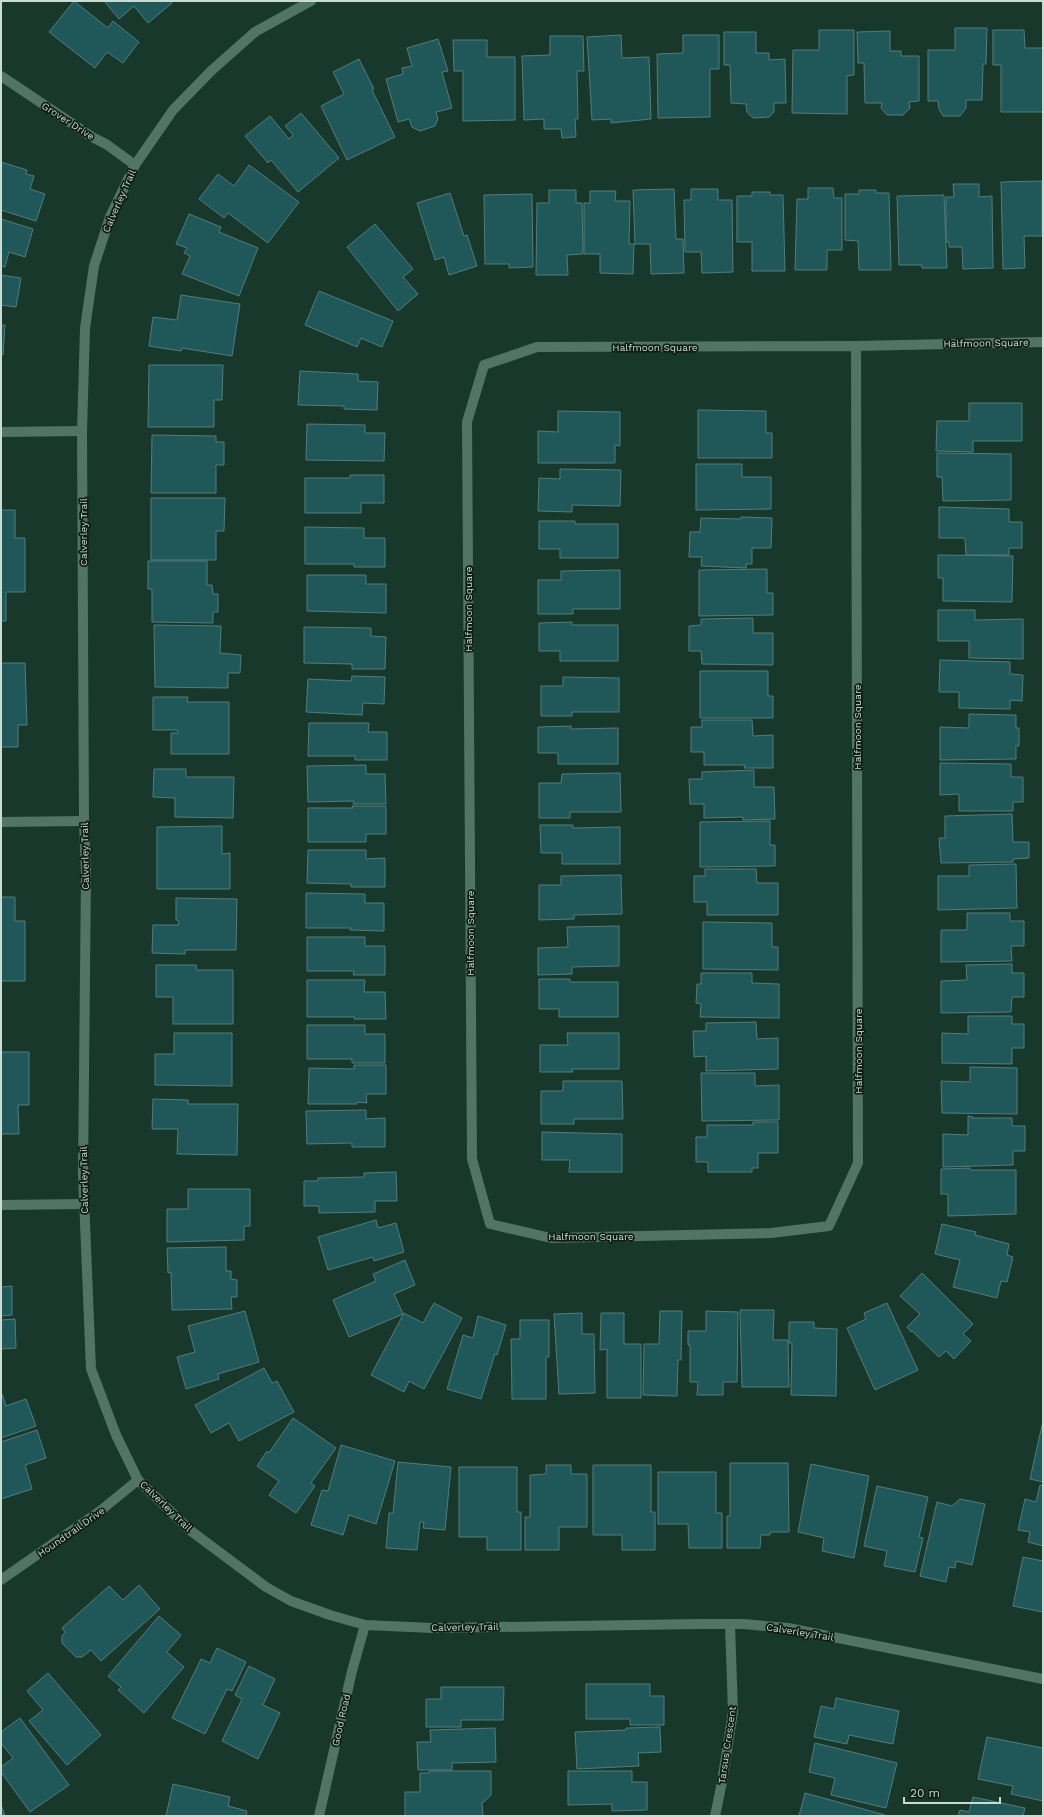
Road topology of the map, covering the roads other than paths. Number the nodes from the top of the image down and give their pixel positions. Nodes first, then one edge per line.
1 (310, 1) edge
2 (1, 76) edge
3 (135, 165) junction
4 (1043, 342) edge
5 (856, 346) junction
6 (82, 431) junction
7 (1, 432) edge
8 (84, 821) junction
9 (1, 822) edge
10 (84, 1204) junction
11 (1, 1205) edge
12 (138, 1480) junction
13 (1, 1580) edge
14 (365, 1625) junction
15 (730, 1625) junction
16 (1043, 1679) edge
17 (319, 1816) edge
18 (715, 1816) edge

1 - 3 street, Calverley Trail
2 - 3 street, Grover Drive
3 - 6 street, Calverley Trail
4 - 5 street, Halfmoon Square
5 - 5 street, Halfmoon Square
6 - 7 street
6 - 8 street, Calverley Trail
8 - 9 street
8 - 10 street, Calverley Trail
10 - 11 street
10 - 12 street, Calverley Trail
12 - 13 street, Houndtrail Drive
12 - 14 street, Calverley Trail
14 - 15 street, Calverley Trail
14 - 17 street, Good Road
15 - 16 street, Calverley Trail
15 - 18 street, Tarsus Crescent

